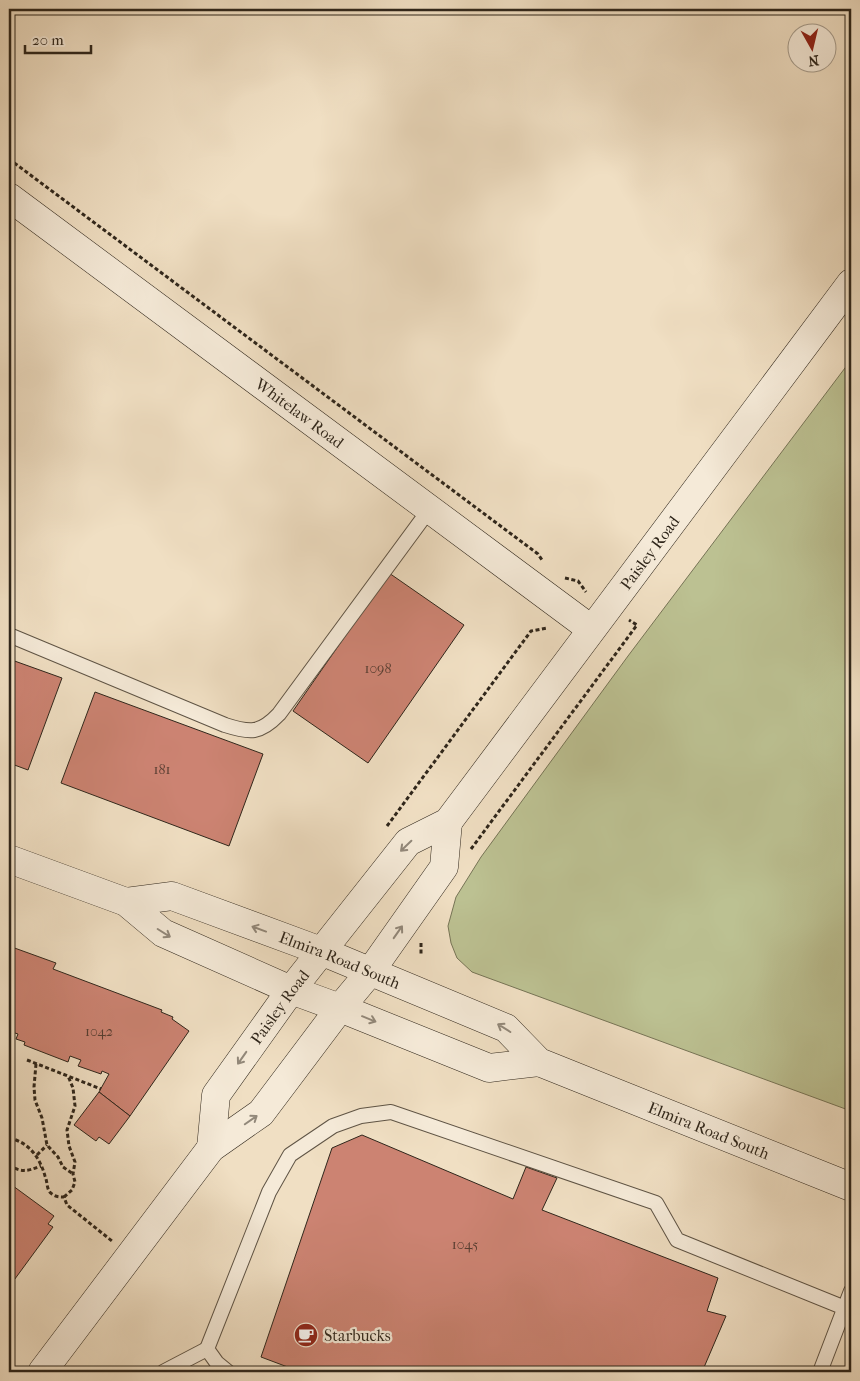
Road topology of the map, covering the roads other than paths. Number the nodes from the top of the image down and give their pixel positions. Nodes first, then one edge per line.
1 (9, 197) edge
2 (851, 283) edge
3 (429, 510) junction
4 (591, 629) junction
5 (9, 635) edge
6 (448, 822) junction
7 (9, 859) edge
8 (126, 902) junction
9 (321, 952) junction
10 (370, 972) junction
11 (291, 990) junction
12 (340, 1008) junction
13 (539, 1062) junction
14 (211, 1148) junction
15 (851, 1187) edge
16 (851, 1291) edge
17 (845, 1308) junction
18 (207, 1349) junction
19 (42, 1372) edge
20 (163, 1372) edge
21 (228, 1372) edge
22 (820, 1372) edge

1 - 3 main road, Whitelaw Road
2 - 4 main road, Paisley Road
3 - 4 main road, Whitelaw Road
3 - 5 lane
4 - 6 main road, Paisley Road
6 -> 9 main road, Paisley Road
10 -> 6 main road
7 - 8 main road, Elmira Road South
9 -> 8 main road, Elmira Road South
8 -> 11 main road, Elmira Road South
9 - 10 main road, Elmira Road South
9 - 11 main road, Paisley Road
10 - 12 main road
13 -> 10 main road, Elmira Road South
11 - 12 main road, Elmira Road South
11 -> 14 main road, Paisley Road
12 -> 13 main road, Elmira Road South
14 -> 12 main road
13 - 15 main road, Elmira Road South
14 - 19 main road
16 - 17 lane
17 - 18 lane
17 - 22 lane
18 - 20 lane
18 - 21 lane

